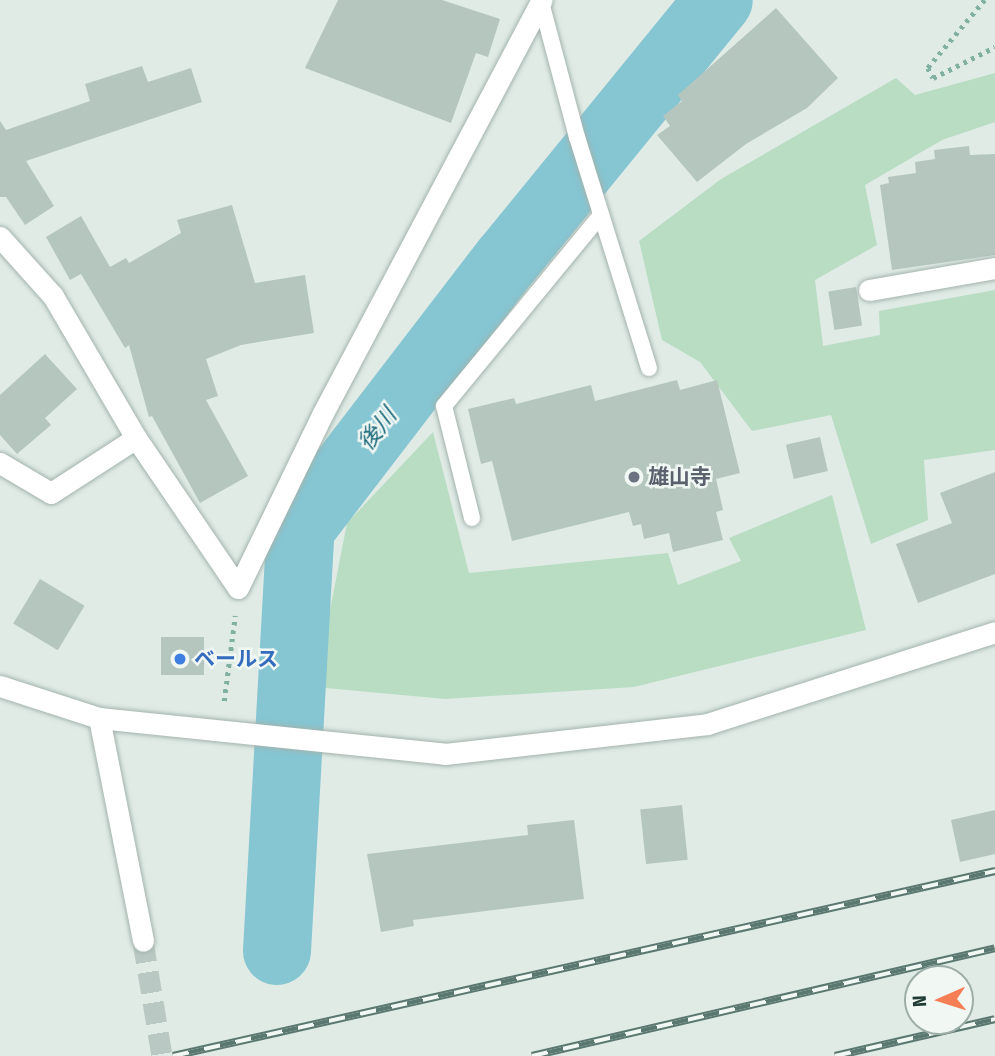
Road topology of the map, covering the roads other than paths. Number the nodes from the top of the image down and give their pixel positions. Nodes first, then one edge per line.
1 (542, 1) edge
2 (601, 215) junction
3 (0, 237) edge
4 (995, 268) edge
5 (869, 290) dead end
6 (649, 368) dead end
7 (136, 438) junction
8 (0, 463) edge
9 (472, 518) dead end
10 (995, 632) edge
11 (0, 686) edge
12 (99, 718) junction
13 (143, 941) tunnel mouth

1 - 2 lane
1 - 7 street
2 - 6 lane
2 - 9 lane
3 - 7 street
4 - 5 street
7 - 8 street
10 - 12 street
11 - 12 street
12 - 13 street

